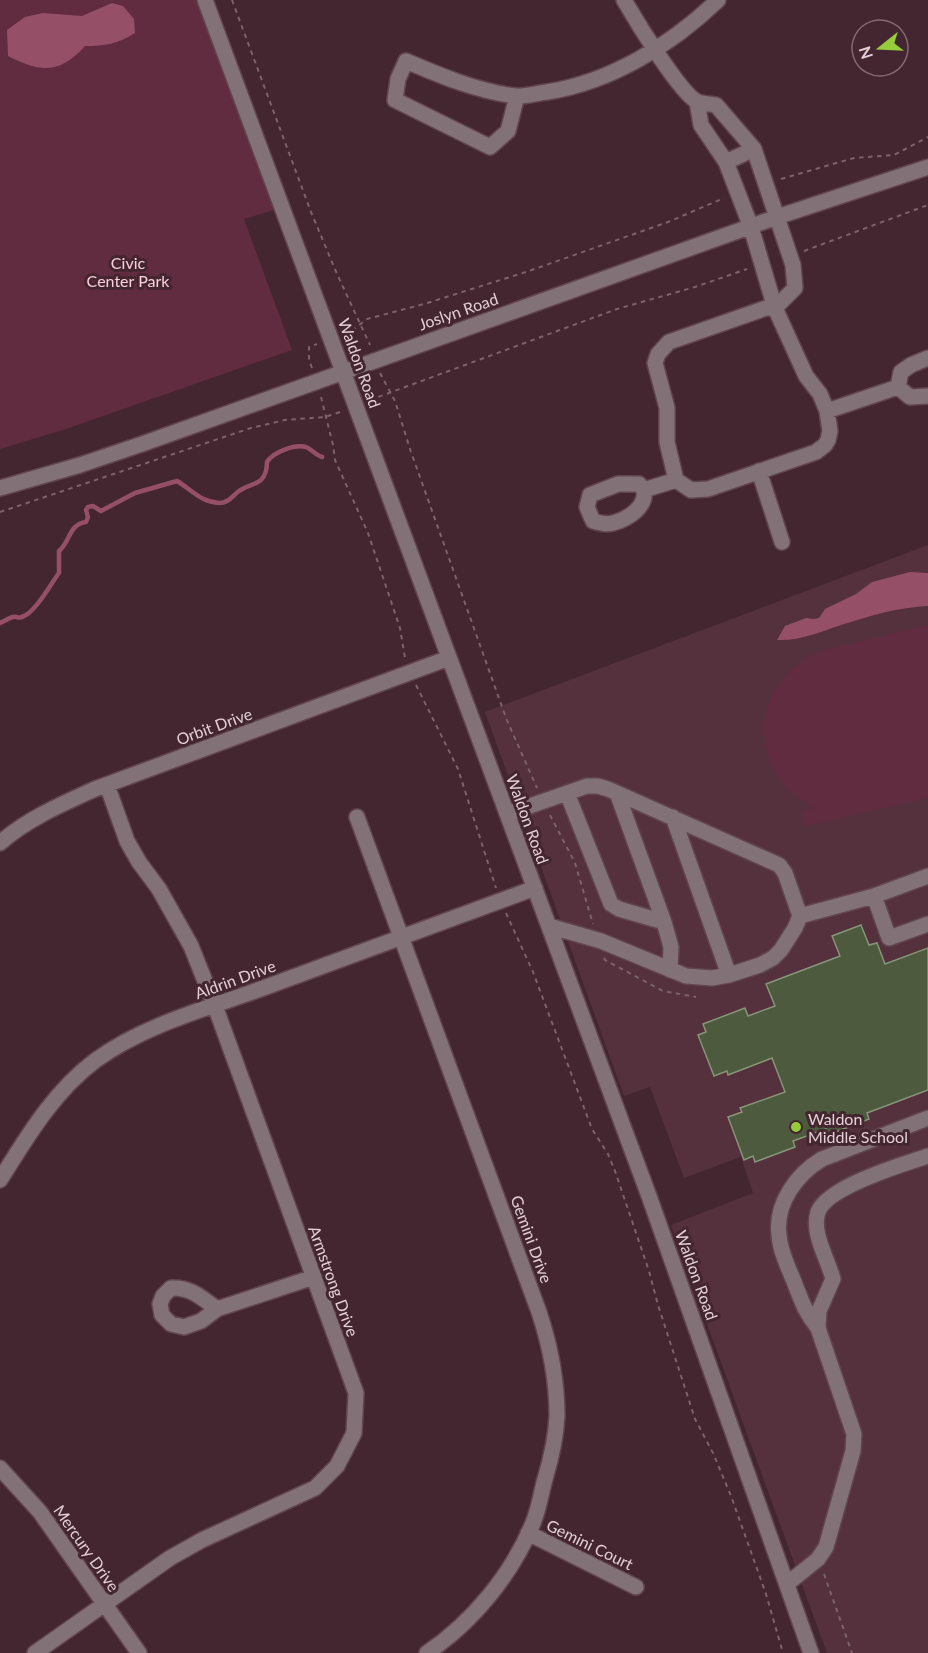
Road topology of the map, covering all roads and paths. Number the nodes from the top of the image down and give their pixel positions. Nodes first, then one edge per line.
1 (205, 0) edge
2 (232, 0) edge
3 (624, 0) edge
4 (718, 0) edge
5 (654, 49) junction
6 (517, 96) junction
7 (698, 102) junction
8 (928, 137) edge
9 (754, 149) junction
10 (726, 162) junction
11 (928, 167) edge
12 (766, 184) junction
13 (738, 193) junction
14 (928, 205) edge
15 (777, 217) junction
16 (751, 227) junction
17 (789, 254) junction
18 (763, 263) junction
19 (775, 308) junction
20 (361, 324) junction
21 (332, 340) junction
22 (928, 358) edge
23 (375, 359) junction
24 (344, 371) junction
25 (316, 381) junction
26 (898, 387) junction
27 (389, 393) junction
28 (928, 396) edge
29 (356, 405) junction
30 (827, 411) junction
31 (325, 417) junction
32 (759, 471) junction
33 (676, 480) junction
34 (0, 488) edge
35 (644, 490) dead end
36 (0, 512) edge
37 (782, 542) dead end
38 (449, 658) junction
39 (409, 672) junction
40 (107, 785) junction
41 (567, 793) junction
42 (617, 793) junction
43 (543, 801) junction
44 (507, 814) junction
45 (357, 818) dead end
46 (673, 818) junction
47 (0, 843) edge
48 (928, 876) edge
49 (535, 888) junction
50 (874, 896) junction
51 (501, 900) junction
52 (800, 916) junction
53 (664, 922) junction
54 (928, 924) edge
55 (549, 927) junction
56 (401, 938) junction
57 (670, 970) junction
58 (729, 975) junction
59 (215, 1006) junction
60 (928, 1118) edge
61 (928, 1156) edge
62 (0, 1180) edge
63 (314, 1277) junction
64 (218, 1309) dead end
65 (818, 1328) junction
66 (0, 1468) edge
67 (528, 1533) junction
68 (818, 1558) junction
69 (787, 1584) junction
70 (636, 1587) dead end
71 (105, 1604) junction
72 (35, 1653) edge
73 (139, 1653) edge
74 (427, 1653) edge
75 (783, 1653) edge
76 (811, 1653) edge
77 (852, 1653) edge

1 - 21 street, Waldon Road
2 - 20 path
3 - 5 street
4 - 5 street
5 - 6 street
5 - 7 street
6 - 6 street
7 - 9 street
7 - 10 street
8 - 12 path
9 - 10 street
9 - 12 street
10 - 13 street
11 - 15 street, Joslyn Road
12 - 15 street
13 - 16 street
13 - 20 path
14 - 17 path
15 - 16 street, Joslyn Road
15 - 17 street
16 - 18 street
16 - 23 street, Joslyn Road
17 - 19 street
18 - 19 street
18 - 27 path
19 - 30 street
19 - 33 street
20 - 21 path
20 - 23 path
21 - 24 street, Waldon Road
21 - 25 path
22 - 26 street
23 - 24 street, Joslyn Road
23 - 27 path
24 - 25 street, Joslyn Road
24 - 29 street, Waldon Road
25 - 31 path
25 - 34 street, Joslyn Road
26 - 28 street
26 - 30 street
27 - 29 path
27 - 43 path
29 - 31 path
29 - 38 street, Waldon Road
30 - 32 street
31 - 36 path
31 - 39 path
32 - 33 street
32 - 37 street
33 - 35 street
38 - 39 street, Orbit Drive
38 - 44 street, Waldon Road
39 - 40 street, Orbit Drive
39 - 51 path
40 - 47 street, Orbit Drive
40 - 59 street, Armstrong Drive
41 - 42 street
41 - 43 street
41 - 53 street
42 - 46 street
42 - 53 street
43 - 44 street
44 - 49 street, Waldon Road
45 - 56 street, Gemini Drive
46 - 52 street
46 - 58 street
48 - 50 street
49 - 51 street, Aldrin Drive
49 - 55 street, Waldon Road
50 - 52 street
50 - 54 street
51 - 56 street, Aldrin Drive
51 - 75 path
52 - 58 street
53 - 57 street
55 - 57 street
55 - 69 street, Waldon Road
56 - 59 street, Aldrin Drive
56 - 67 street, Gemini Drive
57 - 58 street
59 - 62 street, Aldrin Drive
59 - 63 street, Armstrong Drive
60 - 65 street
61 - 65 street
63 - 64 street
63 - 71 street, Armstrong Drive
65 - 68 street
66 - 71 street, Mercury Drive
67 - 70 street, Gemini Court
67 - 74 street, Gemini Drive
68 - 69 street
68 - 77 path
69 - 76 street, Waldon Road
71 - 72 street, Armstrong Drive
71 - 73 street, Mercury Drive

